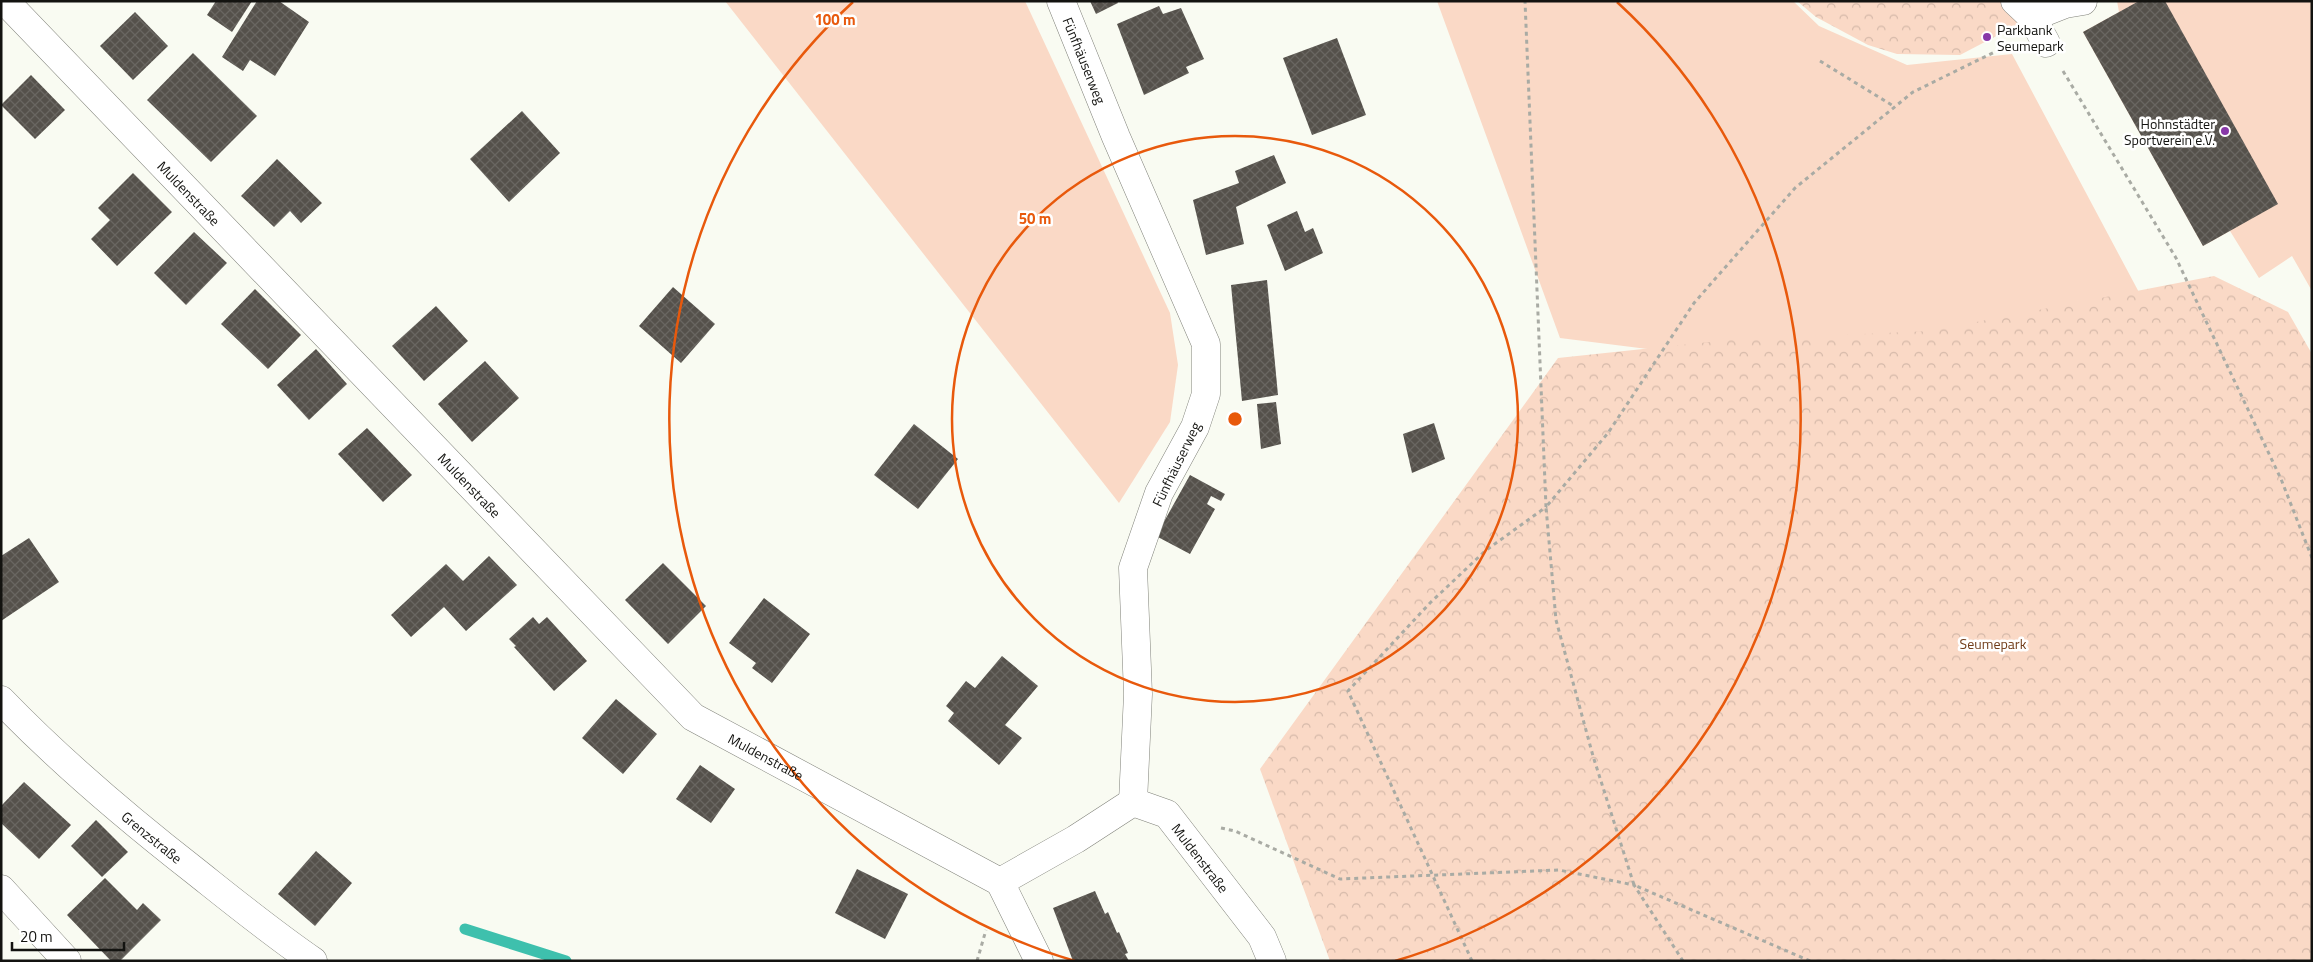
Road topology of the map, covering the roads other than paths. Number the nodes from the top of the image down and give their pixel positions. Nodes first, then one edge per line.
1 (5, 1) edge
2 (1061, 1) edge
3 (2083, 1) edge
4 (2033, 23) edge
5 (1, 700) edge
6 (1133, 802) junction
7 (1000, 882) junction
8 (1, 889) edge
9 (67, 961) edge
10 (313, 961) edge
11 (1039, 961) edge
12 (1272, 961) edge

1 - 7 street, Muldenstraße
2 - 6 street, Fünfhäuserweg
3 - 4 street
5 - 10 street, Grenzstraße
6 - 7 street
6 - 12 street, Muldenstraße
7 - 11 street
8 - 9 street

